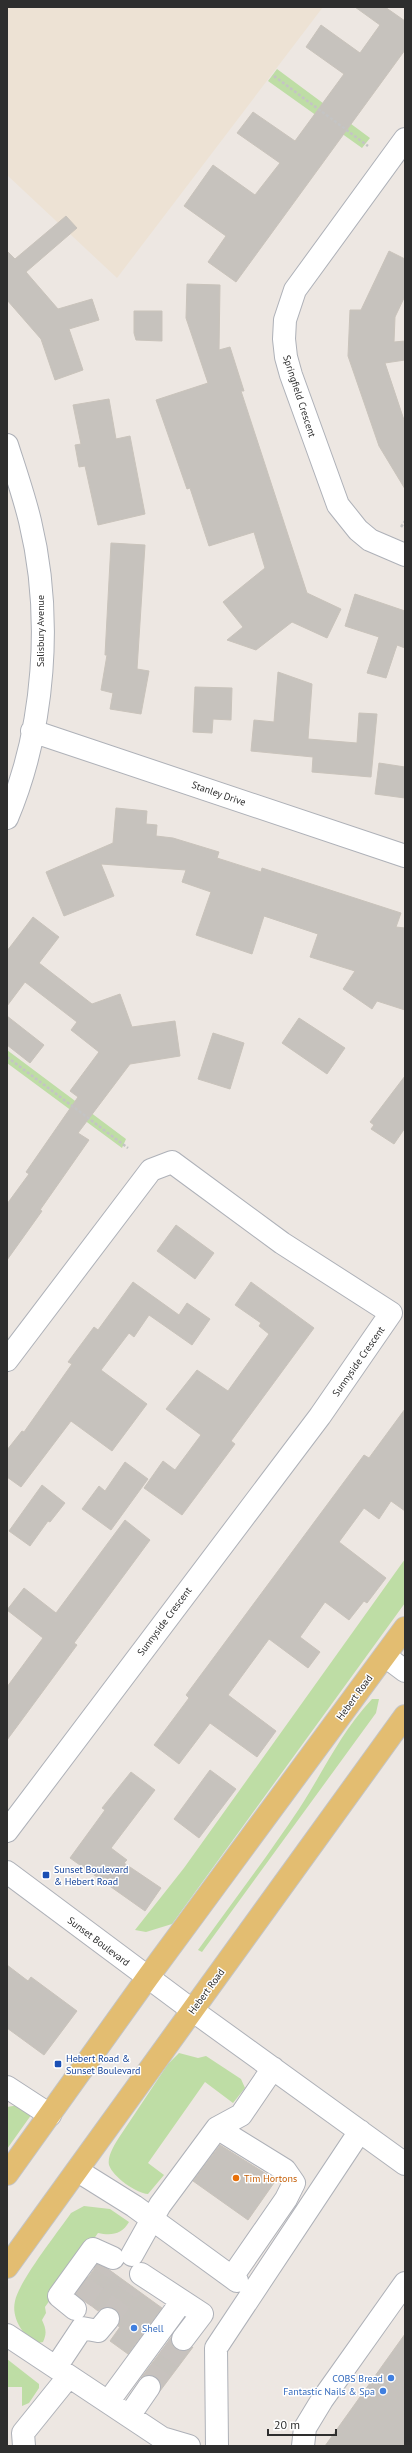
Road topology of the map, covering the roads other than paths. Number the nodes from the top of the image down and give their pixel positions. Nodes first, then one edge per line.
1 (405, 139) edge
2 (7, 445) edge
3 (405, 556) edge
4 (32, 731) junction
5 (7, 818) edge
6 (405, 856) edge
7 (7, 1360) edge
8 (405, 1628) edge
9 (385, 1656) junction
10 (405, 1671) edge
11 (405, 1716) edge
12 (7, 1831) edge
13 (7, 1872) edge
14 (148, 1978) junction
15 (192, 2010) junction
16 (273, 2068) junction
17 (7, 2087) edge
18 (50, 2115) junction
19 (217, 2128) junction
20 (360, 2131) junction
21 (405, 2164) edge
22 (78, 2172) junction
23 (7, 2174) edge
24 (151, 2218) junction
25 (7, 2267) edge
26 (125, 2268) junction
27 (405, 2283) edge
28 (182, 2301) junction
29 (79, 2312) junction
30 (108, 2319) tunnel mouth
31 (7, 2335) edge
32 (183, 2339) tunnel mouth
33 (63, 2372) junction
34 (149, 2387) tunnel mouth
35 (108, 2402) junction
36 (129, 2416) junction
37 (24, 2446) edge
38 (189, 2446) edge
39 (217, 2446) edge
40 (303, 2446) edge

1 - 3 street, Springfield Crescent
2 - 4 street, Salisbury Avenue
4 - 5 street, Salisbury Avenue
4 - 6 street, Stanley Drive
7 - 12 street, Sunnyside Crescent
8 - 9 main road, Hebert Road
9 - 10 street
9 - 14 main road, Hebert Road
11 - 15 main road, Hebert Road
13 - 14 street, Sunset Boulevard
14 - 15 street, Sunset Boulevard
14 - 18 main road, Hebert Road
15 - 16 street, Sunset Boulevard
15 - 22 main road, Hebert Road
16 - 19 street
16 - 20 street, Sunset Boulevard
17 - 18 street
18 - 23 main road, Hebert Road
19 - 24 street
19 - 24 street
20 - 21 street, Sunset Boulevard
20 - 39 street
22 - 24 street
22 - 25 main road, Hebert Road
24 - 26 street
26 - 28 street
26 - 29 street
27 - 40 street
28 - 32 street
28 - 35 street
29 - 30 street
29 - 33 street
31 - 33 street
33 - 35 street
33 - 37 street
34 - 36 street
35 - 36 street
36 - 38 street

